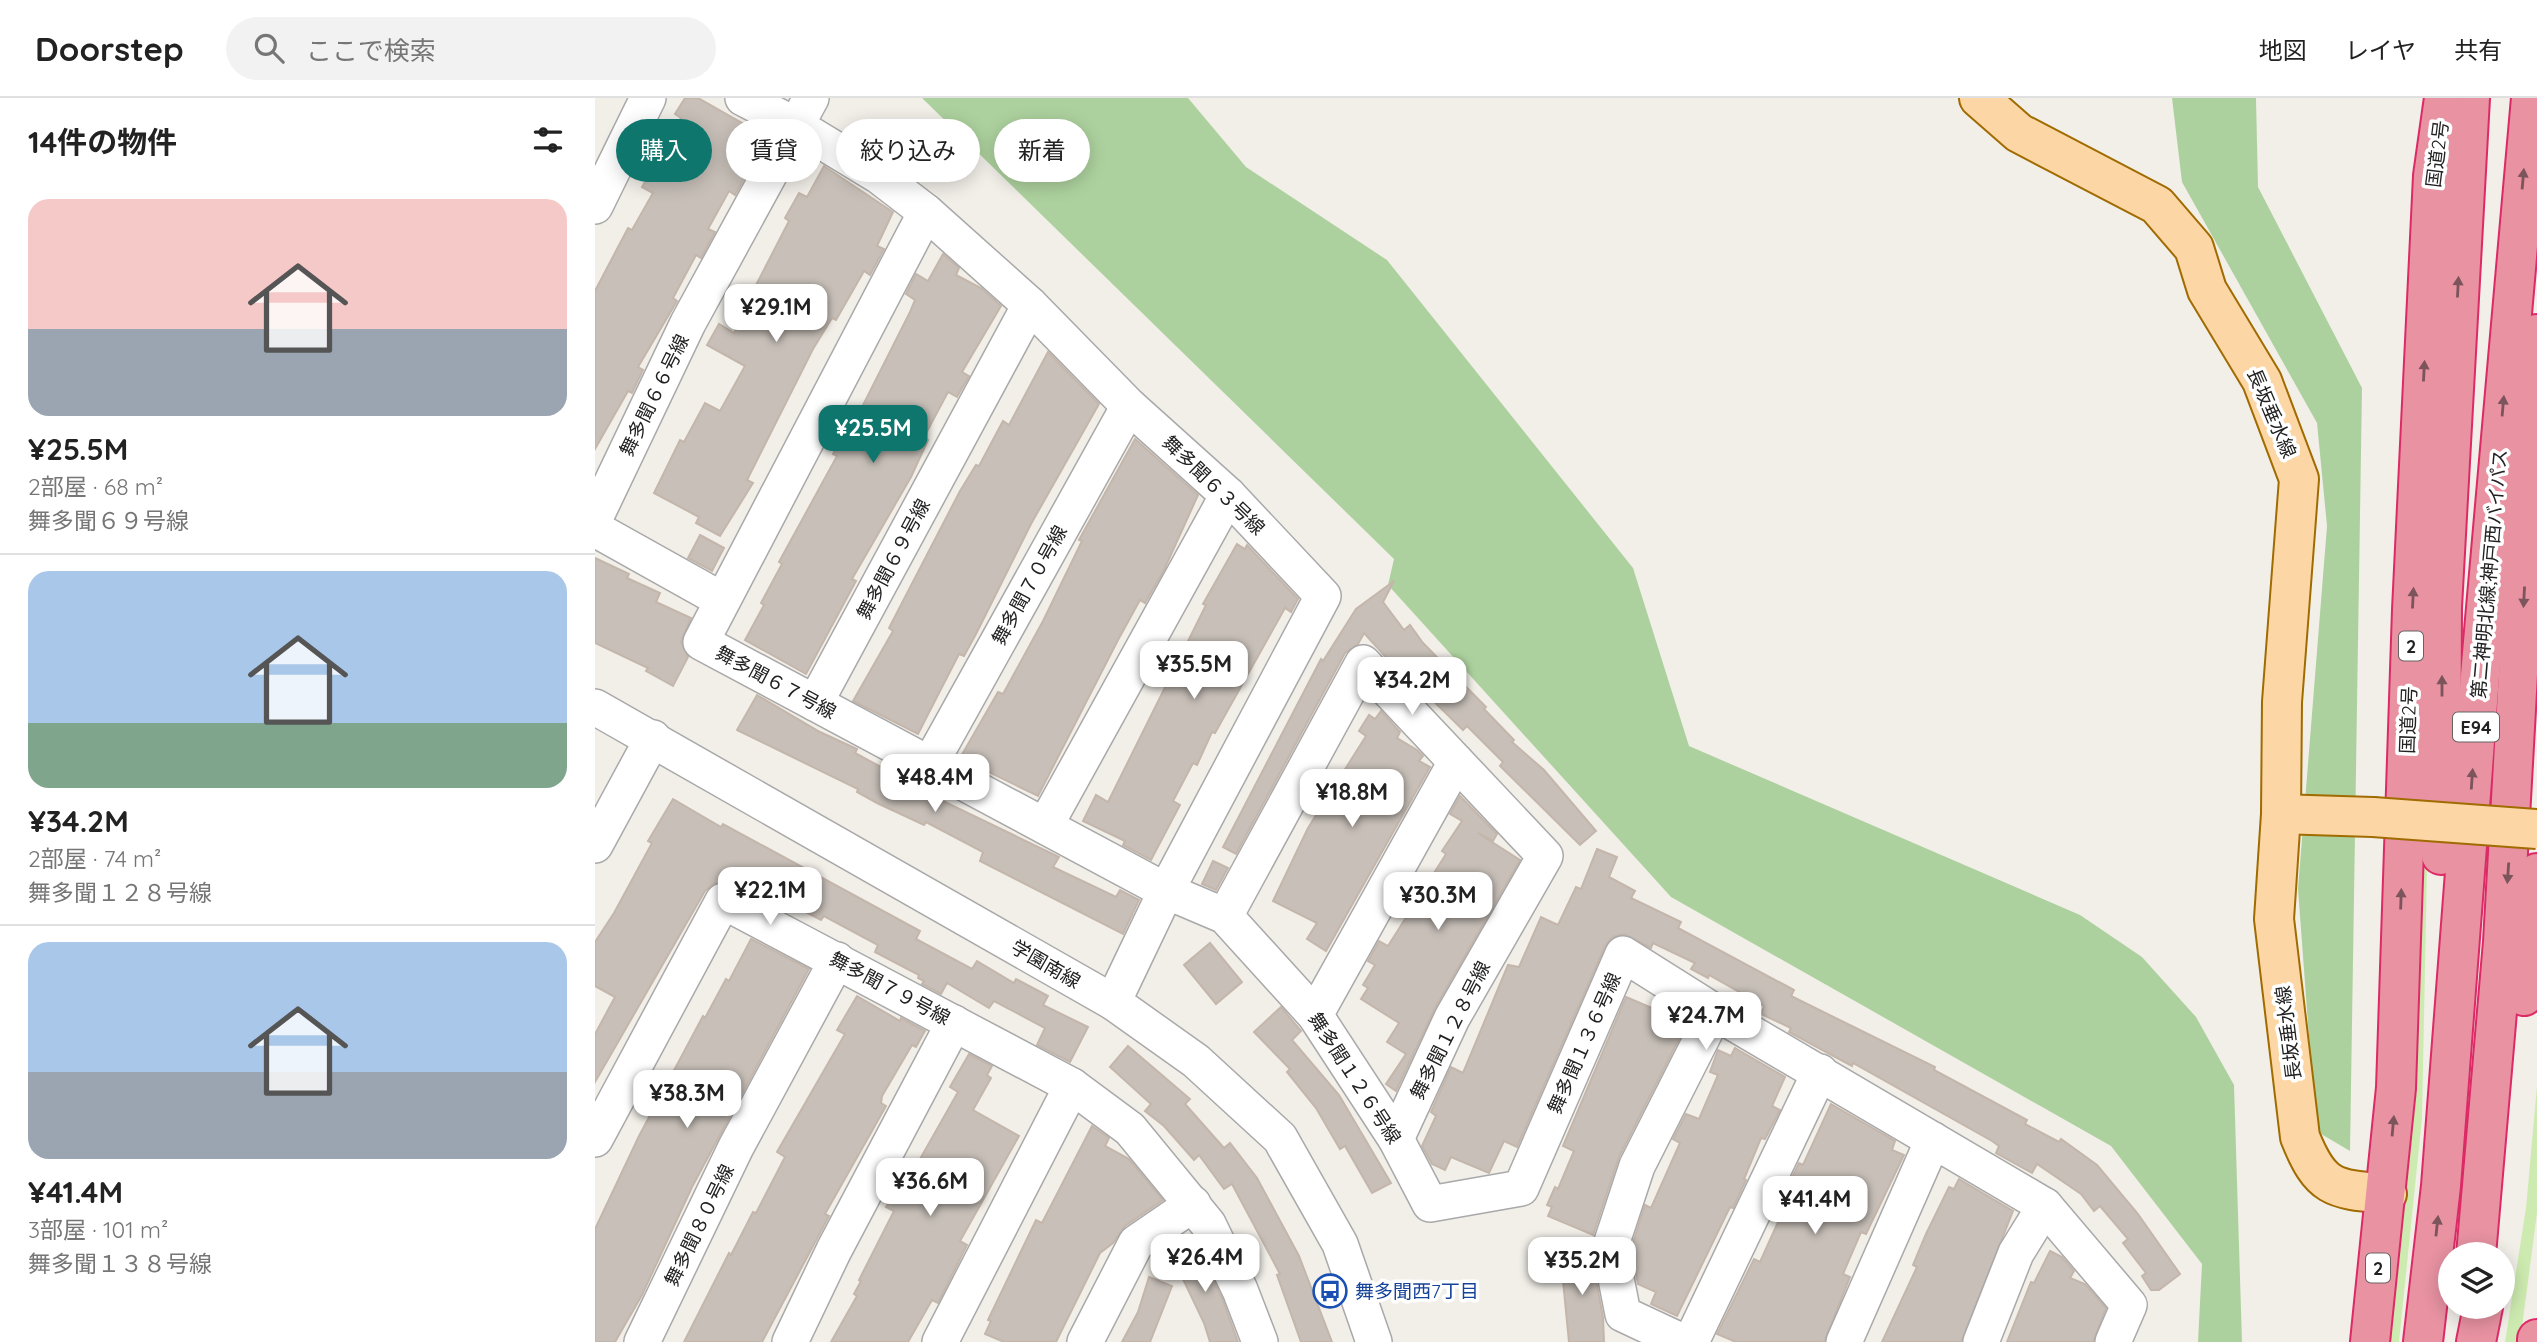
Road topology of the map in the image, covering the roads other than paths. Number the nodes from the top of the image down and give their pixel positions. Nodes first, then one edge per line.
1 (648, 98) edge
2 (743, 98) edge
3 (1979, 98) edge
4 (2444, 98) edge
5 (2470, 98) edge
6 (2530, 105) edge
7 (803, 111) edge
8 (595, 206) edge
9 (926, 212) junction
10 (1030, 305) junction
11 (2537, 334) edge
12 (1129, 405) junction
13 (1228, 495) junction
14 (595, 518) edge
15 (595, 529) edge
16 (722, 600) junction
17 (815, 703) junction
18 (595, 706) edge
19 (653, 738) junction
20 (1457, 762) junction
21 (930, 764) junction
22 (2281, 814) junction
23 (1045, 826) junction
24 (2537, 829) edge
25 (595, 845) edge
26 (2537, 873) edge
27 (1166, 891) junction
28 (1225, 916) junction
29 (837, 960) junction
30 (1113, 1002) junction
31 (1715, 1012) junction
32 (1315, 1014) junction
33 (954, 1023) junction
34 (1820, 1072) junction
35 (1072, 1086) junction
36 (595, 1139) edge
37 (1396, 1139) junction
38 (1933, 1140) junction
39 (2441, 1186) junction
40 (2387, 1194) junction
41 (1430, 1203) joint
42 (1193, 1204) junction
43 (2045, 1206) junction
44 (2477, 1242) edge
45 (2495, 1242) edge
46 (2467, 1319) edge
47 (2481, 1319) edge
48 (642, 1342) edge
49 (790, 1342) edge
50 (940, 1342) edge
51 (1085, 1342) edge
52 (1260, 1342) edge
53 (1374, 1342) edge
54 (1683, 1342) edge
55 (1691, 1342) edge
56 (1844, 1342) edge
57 (1981, 1342) edge
58 (2113, 1342) edge
59 (2370, 1342) edge
60 (2423, 1342) edge
61 (2464, 1342) edge
62 (2476, 1342) edge

1 - 8 street
2 - 7 street, 舞多聞６３号線
3 - 22 main road, 長坂垂水線
40 -> 4 highway, 国道2号 / 2
39 -> 5 highway
39 -> 6 highway, 第二神明北線;神戸西バイパス / E94
7 - 9 street, 舞多聞６３号線
7 - 14 street, 舞多聞６６号線
9 - 10 street, 舞多聞６３号線
9 - 16 street, 舞多聞６７号線
10 - 12 street, 舞多聞６３号線
10 - 17 street, 舞多聞６９号線
11 -> 44 highway, 第二神明北線;神戸西バイパス / E94
12 - 13 street, 舞多聞６３号線
12 - 21 street, 舞多聞７０号線
13 - 23 street
13 - 27 street, 舞多聞６３号線
15 - 16 street
16 - 17 street, 舞多聞６７号線
17 - 21 street, 舞多聞６７号線
18 - 19 street, 学園南線
19 - 25 street
19 - 30 street, 学園南線
20 - 28 street, 舞多聞１２８号線
20 - 32 street
20 - 37 street, 舞多聞１２８号線
21 - 23 street, 舞多聞６７号線
22 - 24 main road, bridge
22 - 40 main road, 長坂垂水線
23 - 27 street, 舞多聞６７号線
26 - 45 highway
27 - 28 street, 舞多聞１２６号線
27 - 30 street, 舞多聞６３号線
28 - 32 street, 舞多聞１２６号線
29 - 33 street, 舞多聞７９号線
29 - 36 street, 舞多聞７９号線
29 - 48 street, 舞多聞８０号線
30 - 53 street, 学園南線
31 - 34 street, 舞多聞１３６号線
31 - 41 street, 舞多聞１３６号線
31 - 54 street
32 - 37 street, 舞多聞１２６号線
33 - 35 street, 舞多聞７９号線
33 - 49 street
34 - 38 street, 舞多聞１３６号線
34 - 55 street
35 - 42 street, 舞多聞７９号線
35 - 50 street
37 - 41 street, 舞多聞１２６号線
38 - 43 street, 舞多聞１３６号線
38 - 56 street
60 -> 39 highway, 第二神明北線;神戸西バイパス / E94
40 - 59 highway, 国道2号 / 2
42 - 51 street
42 - 52 street, 舞多聞７９号線
43 - 57 street
43 - 58 street, 舞多聞１３６号線
46 - 61 highway
47 - 62 highway

